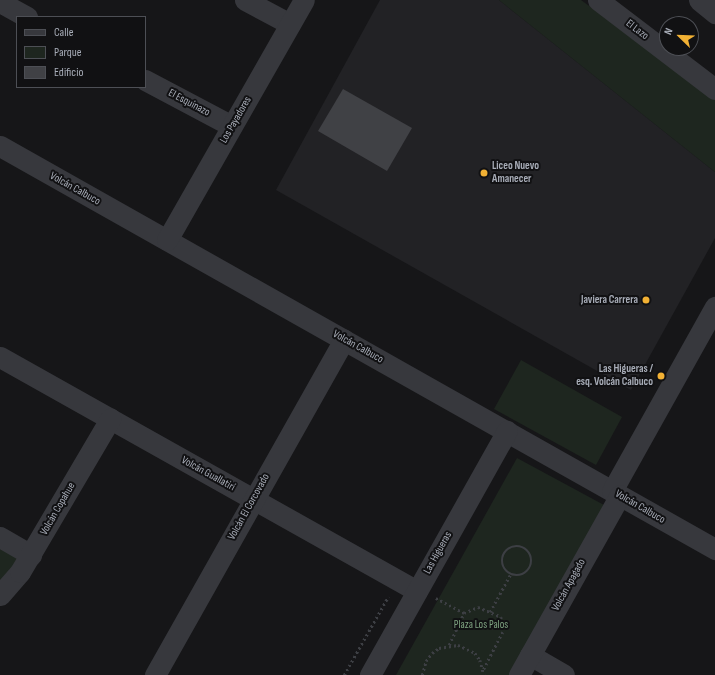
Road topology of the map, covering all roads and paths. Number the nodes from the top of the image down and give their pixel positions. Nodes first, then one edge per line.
1 (245, 0) edge
2 (304, 0) edge
3 (598, 0) edge
4 (699, 0) edge
5 (0, 2) edge
6 (715, 13) edge
7 (25, 16) edge
8 (290, 24) junction
9 (146, 81) edge
10 (715, 89) edge
11 (232, 126) junction
12 (1, 150) edge
13 (167, 240) junction
14 (715, 307) edge
15 (344, 340) junction
16 (0, 357) edge
17 (110, 419) junction
18 (507, 431) junction
19 (616, 493) junction
20 (254, 500) junction
21 (0, 537) edge
22 (715, 549) edge
23 (31, 555) junction
24 (510, 575) junction
25 (426, 594) junction
26 (0, 595) edge
27 (490, 612) junction
28 (464, 613) junction
29 (449, 645) junction
30 (530, 655) junction
31 (484, 668) junction
32 (155, 675) edge
33 (370, 675) edge
34 (422, 675) edge
35 (484, 675) edge
36 (518, 675) edge
37 (564, 675) edge

1 - 8 street
2 - 8 street, Los Payadores
3 - 10 street, El Lazo
4 - 6 street
5 - 7 street
8 - 11 street, Los Payadores
9 - 11 street, El Esquinazo
11 - 13 street, Los Payadores
12 - 13 street, Volcán Calbuco
13 - 15 street, Volcán Calbuco
14 - 19 street
15 - 18 street, Volcán Calbuco
15 - 20 street, Volcán El Corcovado
16 - 17 street, Volcán Guallatiri
17 - 20 street, Volcán Guallatiri
17 - 23 street, Volcán Copahue
18 - 19 street, Volcán Calbuco
18 - 25 street, Las Higueras
19 - 22 street, Volcán Calbuco
19 - 30 street, Volcán Apagado
20 - 25 street, Volcán Guallatiri
20 - 32 street, Volcán El Corcovado
21 - 23 street
23 - 26 street, Volcán Copahue
24 - 24 path
24 - 27 path
25 - 28 path
25 - 33 street, Las Higueras
27 - 28 path
27 - 31 path
28 - 29 path
29 - 31 path
29 - 34 path
30 - 36 street, Volcán Apagado
30 - 37 street
31 - 35 path

